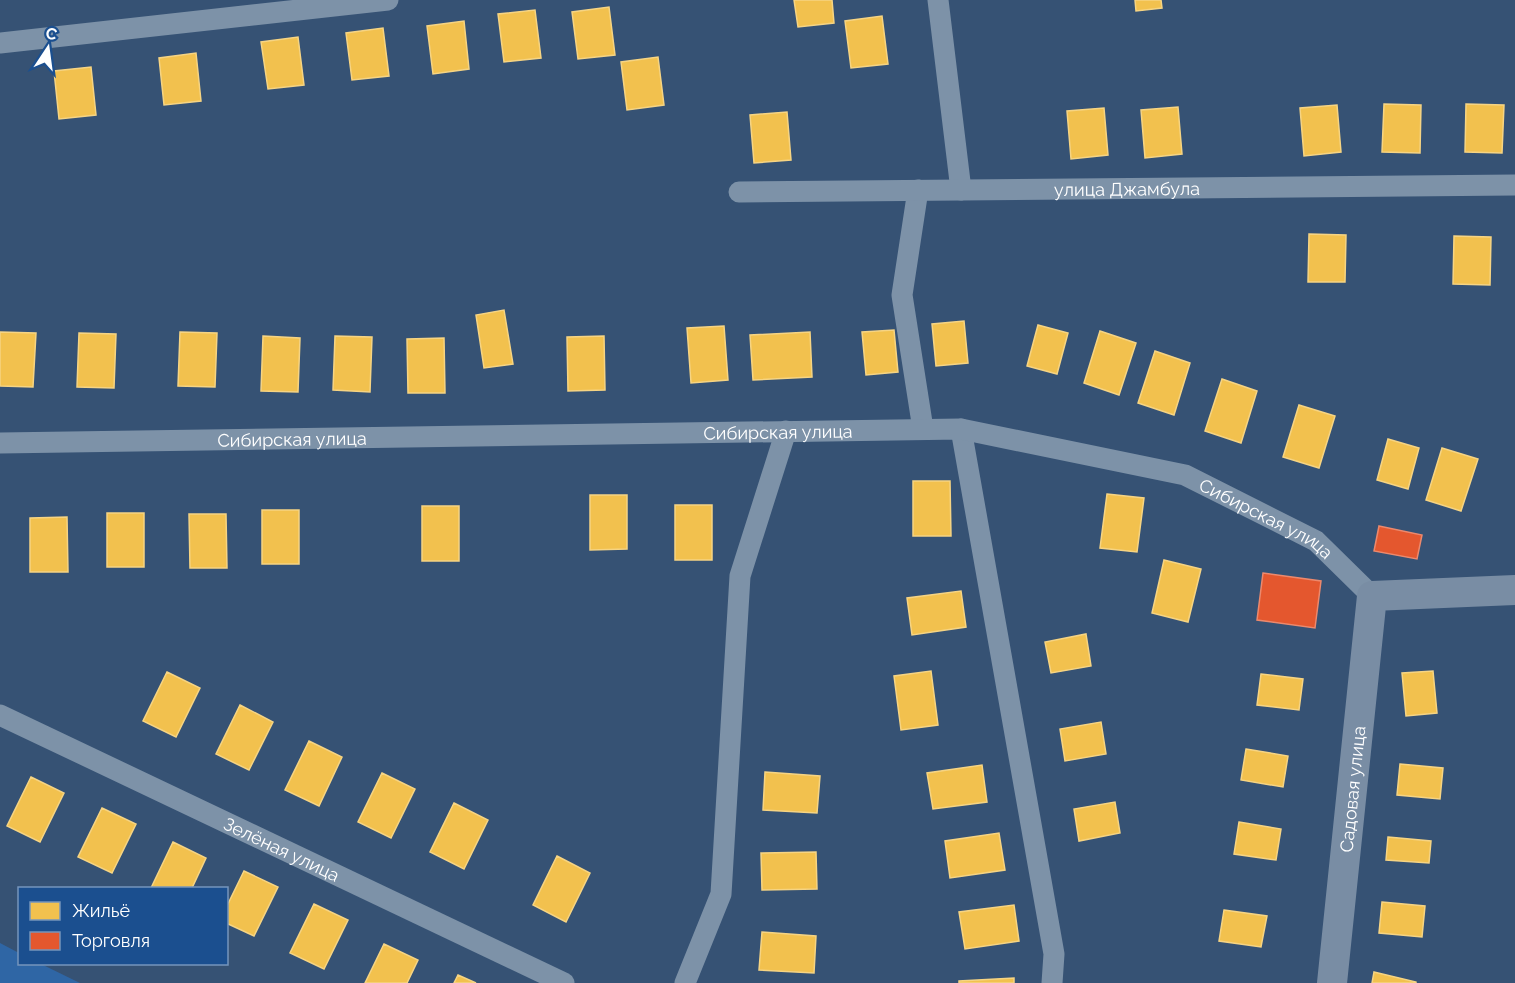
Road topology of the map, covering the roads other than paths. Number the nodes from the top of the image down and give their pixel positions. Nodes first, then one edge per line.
1 (388, 0) edge
2 (938, 0) edge
3 (0, 43) edge
4 (1515, 185) edge
5 (918, 190) junction
6 (961, 190) junction
7 (738, 192) dead end
8 (923, 429) junction
9 (961, 429) junction
10 (786, 431) junction
11 (0, 443) edge
12 (1515, 590) edge
13 (1372, 597) junction
14 (0, 715) edge
15 (564, 983) edge
16 (685, 983) edge
17 (1052, 983) edge
18 (1332, 983) edge

1 - 3 street
2 - 6 street
4 - 6 street, улица Джамбула
5 - 6 street, улица Джамбула
5 - 7 street, улица Джамбула
5 - 8 street
8 - 9 street, Сибирская улица
8 - 10 street, Сибирская улица
9 - 13 street, Сибирская улица
9 - 17 street
10 - 11 street, Сибирская улица
10 - 16 street
12 - 13 street
13 - 18 street, Садовая улица
14 - 15 street, Зелёная улица

